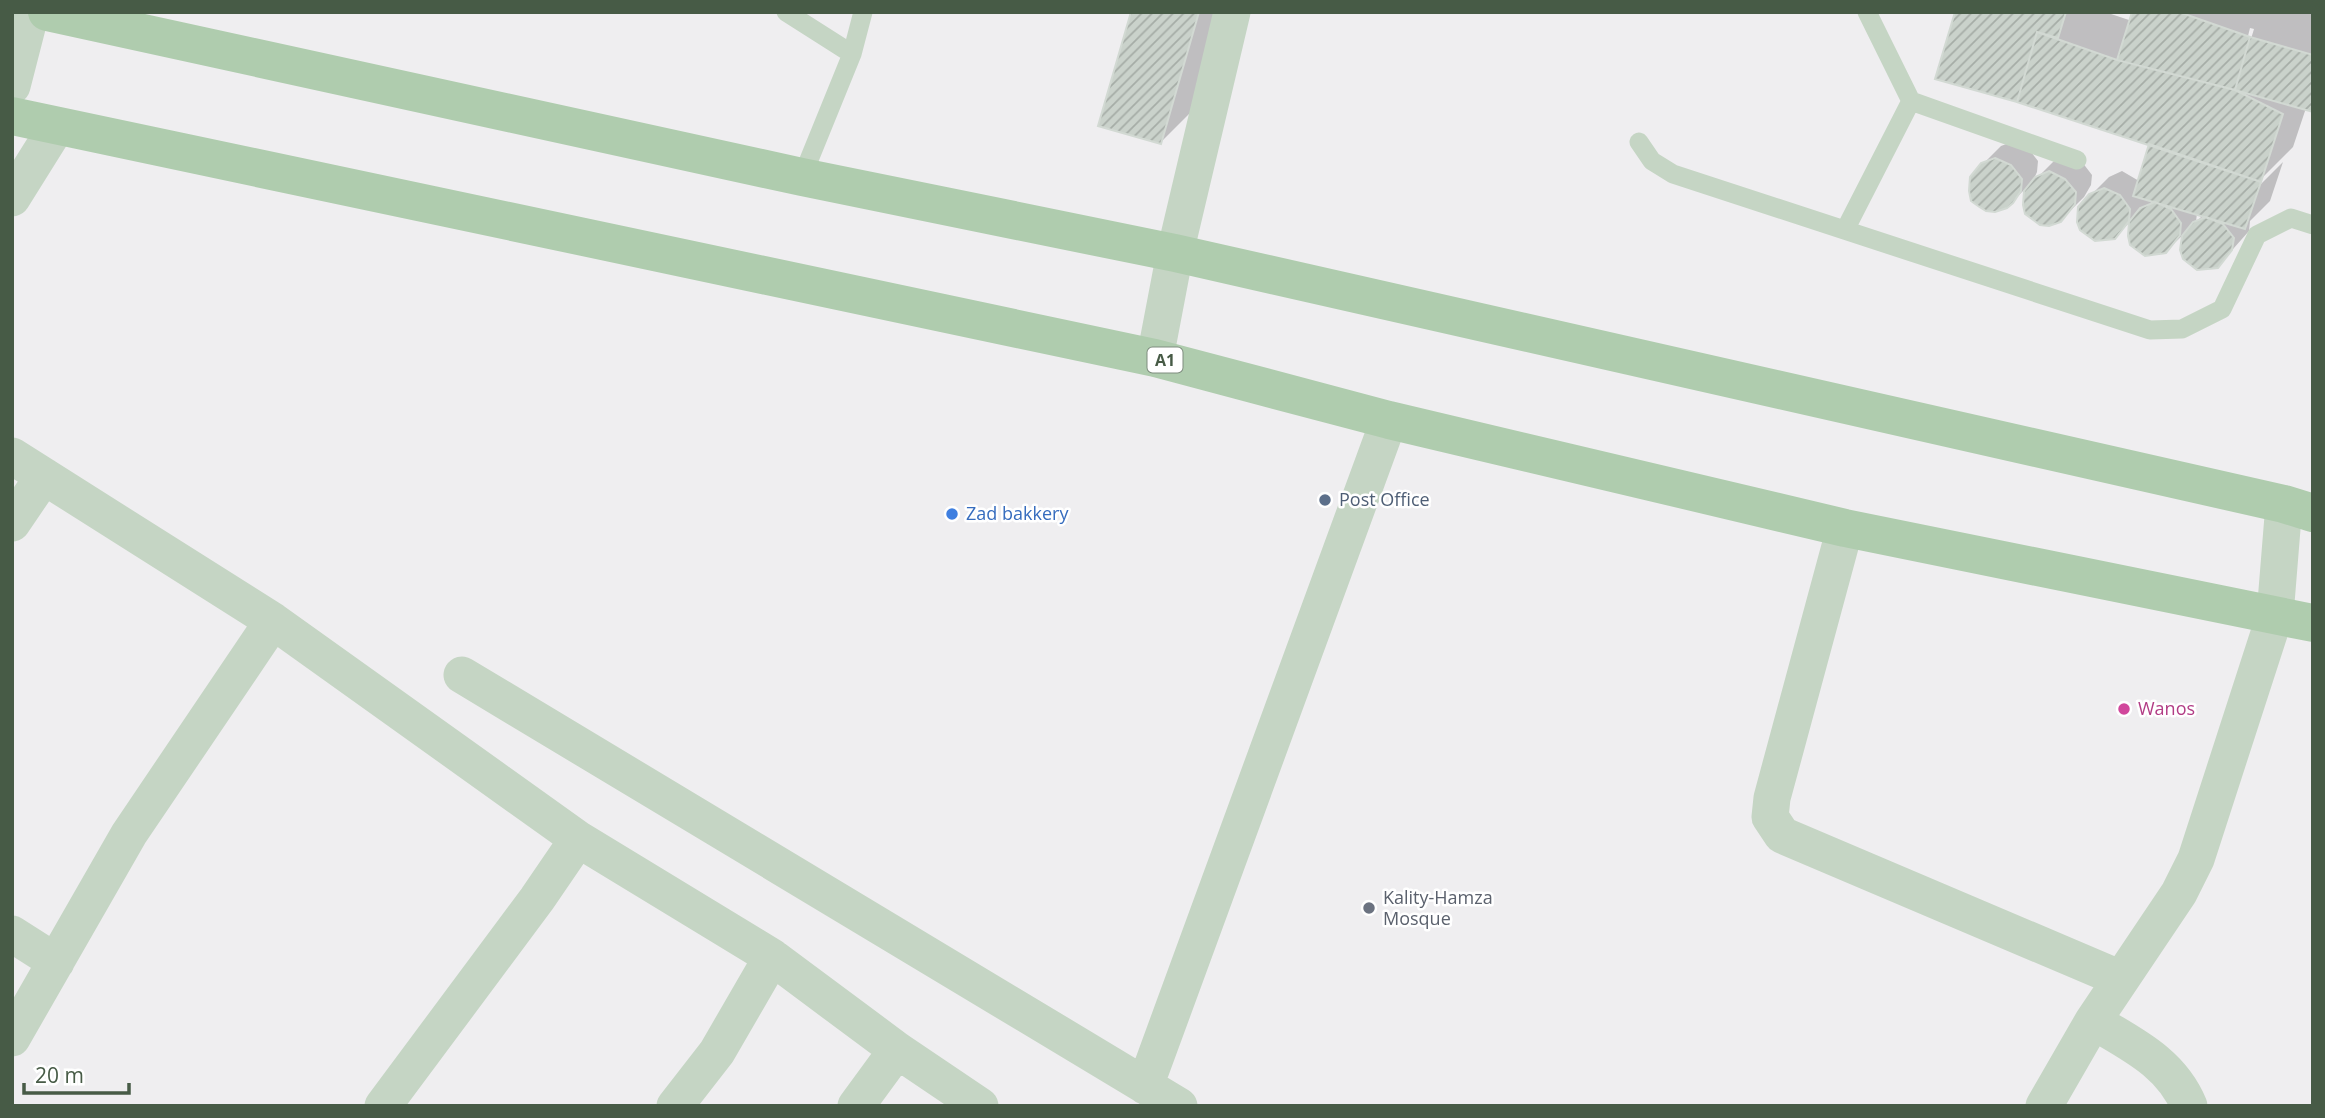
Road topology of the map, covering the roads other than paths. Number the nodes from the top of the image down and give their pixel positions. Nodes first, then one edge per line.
1 (31, 12) edge
2 (47, 12) edge
3 (786, 12) edge
4 (863, 12) edge
5 (1231, 12) edge
6 (1867, 12) edge
7 (852, 54) junction
8 (12, 86) edge
9 (1911, 101) junction
10 (12, 116) edge
11 (57, 126) junction
12 (1639, 142) dead end
13 (2077, 160) dead end
14 (802, 177) junction
15 (12, 198) edge
16 (2313, 225) edge
17 (1845, 230) junction
18 (1175, 253) junction
19 (1155, 358) junction
20 (1389, 420) junction
21 (12, 456) edge
22 (44, 475) junction
23 (2298, 508) edge
24 (12, 523) edge
25 (1844, 528) junction
26 (2276, 615) junction
27 (273, 621) junction
28 (2313, 623) edge
29 (461, 675) dead end
30 (578, 839) junction
31 (12, 934) edge
32 (772, 957) junction
33 (56, 962) junction
34 (2122, 979) junction
35 (2093, 1021) junction
36 (12, 1038) edge
37 (897, 1050) junction
38 (1145, 1086) junction
39 (383, 1106) edge
40 (675, 1106) edge
41 (856, 1106) edge
42 (979, 1106) edge
43 (1179, 1106) edge
44 (2044, 1106) edge
45 (2189, 1106) edge

1 - 8 street
2 - 14 main road
3 - 7 lane
4 - 7 lane
5 - 18 street
6 - 9 lane
7 - 14 lane
9 - 13 lane
9 - 17 lane
10 - 11 main road, A1
11 - 15 street
11 - 19 main road, A1
12 - 17 lane
14 - 18 main road
16 - 17 lane
18 - 19 street
18 - 23 main road
19 - 20 main road, A1
20 - 25 main road, A1
20 - 38 street
21 - 22 street
22 - 24 street
22 - 27 street
23 - 26 street
25 - 26 main road, A1
25 - 34 street
26 - 28 main road, A1
26 - 34 street
27 - 30 street
27 - 33 street
29 - 38 street
30 - 32 street
30 - 39 street
31 - 33 street
32 - 37 street
32 - 40 street
33 - 36 street
34 - 35 street
35 - 44 street
35 - 45 street
37 - 41 street
37 - 42 street
38 - 43 street

